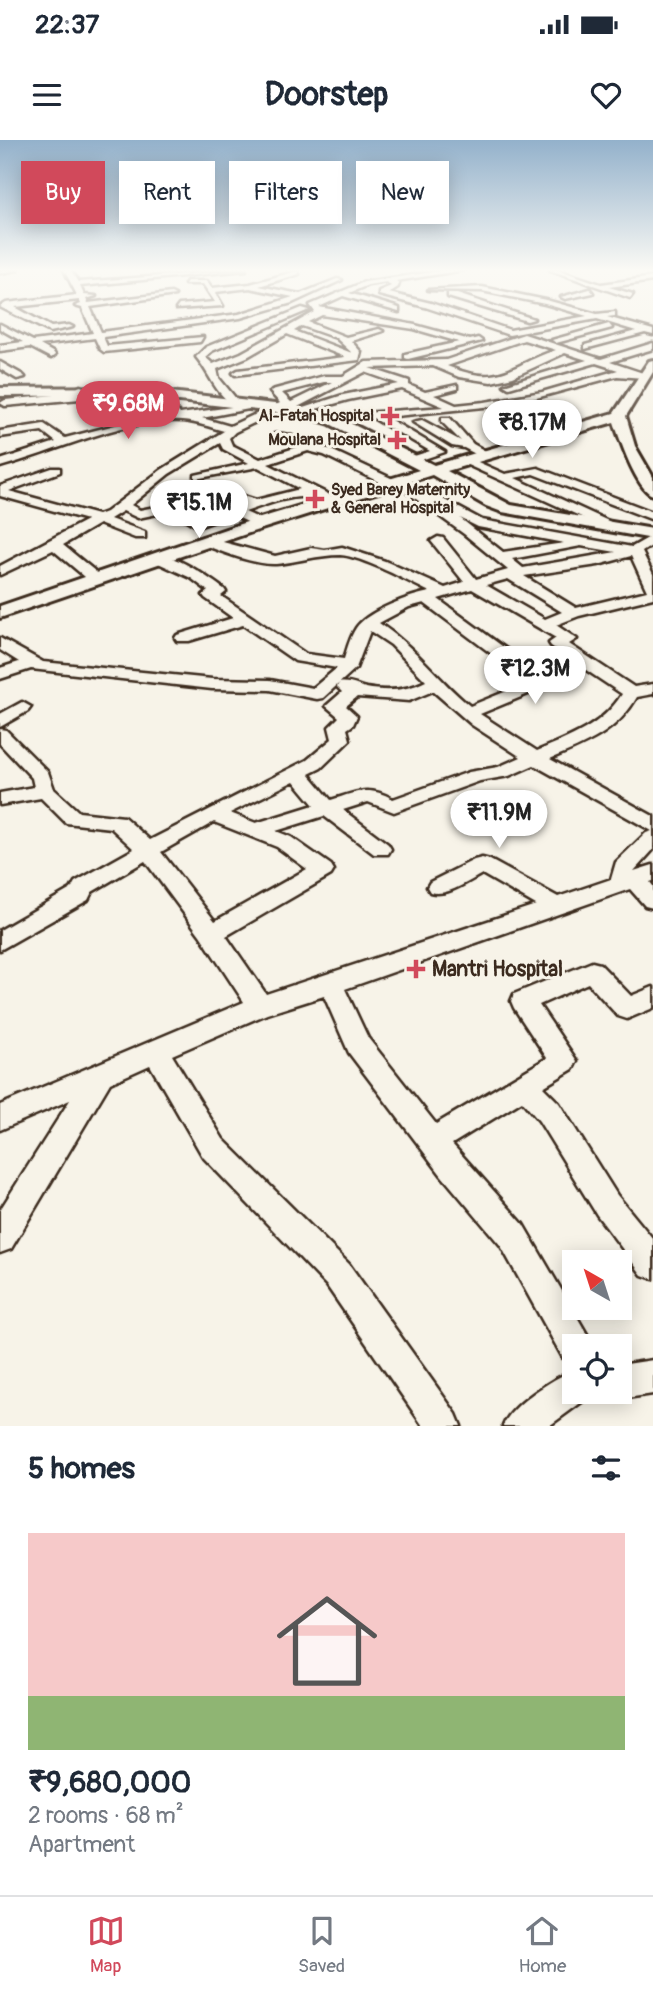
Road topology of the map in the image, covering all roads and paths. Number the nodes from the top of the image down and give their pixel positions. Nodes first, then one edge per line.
1 (8, 330) edge
2 (50, 330) edge
3 (94, 330) edge
4 (124, 330) edge
5 (134, 330) edge
6 (248, 330) edge
7 (328, 330) edge
8 (349, 330) edge
9 (393, 330) edge
10 (427, 330) edge
11 (500, 330) edge
12 (524, 330) edge
13 (558, 330) edge
14 (582, 330) edge
15 (595, 330) edge
16 (38, 331) dead end
17 (286, 331) joint
18 (464, 331) dead end
19 (651, 331) edge
20 (192, 332) joint
21 (588, 332) junction
22 (96, 333) junction
23 (335, 333) junction
24 (509, 333) junction
25 (20, 336) junction
26 (451, 336) junction
27 (0, 337) edge
28 (524, 337) junction
29 (68, 338) junction
30 (308, 338) junction
31 (348, 339) junction
32 (556, 340) dead end
33 (141, 342) junction
34 (207, 342) junction
35 (488, 342) junction
36 (470, 343) junction
37 (502, 344) junction
38 (653, 345) edge
39 (588, 347) dead end
40 (0, 348) edge
41 (402, 348) dead end
42 (523, 350) dead end
43 (565, 350) junction
44 (102, 352) junction
45 (534, 353) dead end
46 (379, 354) dead end
47 (51, 355) dead end
48 (544, 356) junction
49 (596, 361) junction
50 (359, 363) junction
51 (653, 363) edge
52 (436, 364) junction
53 (0, 365) edge
54 (217, 366) junction
55 (524, 367) junction
56 (379, 369) junction
57 (627, 370) junction
58 (0, 374) edge
59 (546, 374) junction
60 (252, 375) junction
61 (644, 375) junction
62 (345, 378) junction
63 (492, 380) junction
64 (579, 384) junction
65 (262, 386) dead end
66 (364, 386) dead end
67 (403, 386) junction
68 (454, 387) dead end
69 (291, 388) junction
70 (81, 389) junction
71 (102, 390) junction
72 (275, 392) junction
73 (424, 395) junction
74 (1, 398) edge
75 (186, 398) junction
76 (233, 401) junction
77 (442, 402) junction
78 (112, 406) junction
79 (252, 406) junction
80 (282, 407) junction
81 (456, 408) junction
82 (170, 409) junction
83 (311, 411) junction
84 (140, 413) dead end
85 (375, 415) junction
86 (619, 416) junction
87 (337, 418) junction
88 (467, 418) dead end
89 (446, 420) junction
90 (418, 422) junction
91 (389, 425) junction
92 (124, 426) junction
93 (0, 434) edge
94 (227, 434) junction
95 (277, 435) dead end
96 (191, 436) dead end
97 (63, 442) junction
98 (209, 443) junction
99 (467, 445) junction
100 (309, 447) junction
101 (487, 456) junction
102 (467, 461) junction
103 (261, 463) junction
104 (0, 464) edge
105 (424, 465) junction
106 (56, 470) dead end
107 (200, 477) dead end
108 (506, 477) junction
109 (394, 481) junction
110 (653, 490) edge
111 (0, 491) edge
112 (325, 497) junction
113 (206, 500) junction
114 (429, 502) junction
115 (256, 504) junction
116 (123, 506) junction
117 (173, 506) junction
118 (234, 511) junction
119 (653, 516) edge
120 (218, 517) junction
121 (98, 519) junction
122 (260, 524) junction
123 (611, 525) junction
124 (653, 534) edge
125 (141, 535) dead end
126 (653, 539) edge
127 (438, 541) dead end
128 (208, 542) junction
129 (587, 542) junction
130 (54, 544) junction
131 (636, 555) junction
132 (500, 557) junction
133 (161, 559) junction
134 (653, 568) edge
135 (0, 571) edge
136 (514, 573) junction
137 (96, 579) junction
138 (473, 584) junction
139 (653, 591) edge
140 (442, 592) junction
141 (426, 597) junction
142 (0, 612) edge
143 (574, 613) junction
144 (246, 619) junction
145 (368, 623) junction
146 (545, 624) junction
147 (183, 638) dead end
148 (0, 643) edge
149 (32, 663) junction
150 (587, 664) junction
151 (350, 666) junction
152 (0, 674) edge
153 (331, 682) junction
154 (542, 682) junction
155 (436, 683) junction
156 (653, 689) edge
157 (355, 690) junction
158 (631, 693) junction
159 (22, 707) dead end
160 (468, 713) junction
161 (0, 722) edge
162 (0, 734) edge
163 (537, 759) junction
164 (298, 772) junction
165 (45, 791) junction
166 (0, 799) edge
167 (327, 808) junction
168 (214, 814) junction
169 (653, 825) edge
170 (256, 831) junction
171 (653, 838) edge
172 (381, 849) dead end
173 (149, 851) junction
174 (636, 878) edge
175 (438, 887) dead end
176 (653, 900) edge
177 (556, 906) junction
178 (211, 934) junction
179 (0, 941) edge
180 (331, 984) junction
181 (653, 997) edge
182 (260, 1006) junction
183 (156, 1052) junction
184 (100, 1076) junction
185 (525, 1086) junction
186 (0, 1118) edge
187 (432, 1141) junction
188 (0, 1238) edge
189 (653, 1264) edge
190 (568, 1334) edge
191 (653, 1377) edge
192 (632, 1380) edge
193 (562, 1396) edge
194 (444, 1426) edge
195 (520, 1426) edge

1 - 25 street
2 - 16 street
3 - 22 street
4 - 22 street
5 - 33 street
6 - 34 street
7 - 23 street
8 - 23 street
9 - 31 street
10 - 26 street
11 - 24 street
12 - 24 street
13 - 28 street
14 - 21 street
15 - 21 street
17 - 30 street
17 - 54 street
18 - 35 street
19 - 39 street
20 - 33 street
20 - 34 street
21 - 32 street
22 - 29 street
22 - 44 street
23 - 30 street
23 - 31 street
24 - 28 street
24 - 35 street
25 - 27 street
25 - 29 street
25 - 40 street
25 - 47 street
26 - 36 street
26 - 41 street
28 - 37 street
28 - 43 street
29 - 44 street
30 - 50 street
31 - 50 street
33 - 34 street
33 - 44 street
34 - 44 street
34 - 54 street
35 - 36 street
35 - 37 street
35 - 52 street
36 - 56 street
37 - 42 street
38 - 49 street
43 - 48 street
43 - 49 street
45 - 48 street
46 - 50 street
48 - 55 street
49 - 57 street
49 - 59 street
50 - 56 street
50 - 60 street
50 - 62 street
51 - 61 main road
52 - 56 street
52 - 63 street
53 - 58 street
54 - 60 street
54 - 76 street
55 - 59 street
55 - 63 street
56 - 62 street
56 - 67 street
57 - 61 street
57 - 64 street
59 - 63 street
59 - 64 street
60 - 69 street
61 - 86 main road
62 - 66 street
62 - 69 street
62 - 80 street
64 - 81 street
65 - 72 street
67 - 73 street
67 - 83 street
68 - 73 street
69 - 72 street
70 - 71 main road
70 - 74 main road
70 - 76 main road
71 - 75 main road
71 - 78 street
72 - 80 street
73 - 77 street
75 - 79 main road
75 - 82 street
76 - 80 main road
77 - 81 street
77 - 83 street
78 - 82 street
78 - 92 street
79 - 80 main road
79 - 82 street
80 - 83 main road
80 - 94 street
80 - 105 main road
81 - 85 street
82 - 84 street
82 - 92 street
82 - 94 street
83 - 87 main road
85 - 87 street
85 - 91 street
86 - 101 main road
86 - 110 main road
87 - 105 main road
88 - 89 street
89 - 90 street
89 - 99 street
90 - 91 street
90 - 99 street
91 - 105 street
92 - 97 street
93 - 97 street
94 - 98 street
94 - 103 street
95 - 100 street
96 - 98 street
97 - 104 street
98 - 116 street
99 - 101 street
100 - 103 street
100 - 109 street
101 - 102 main road
102 - 105 main road
102 - 108 street
103 - 107 street
103 - 112 street
105 - 109 main road
105 - 123 main road
106 - 111 street
108 - 119 street
108 - 123 street
109 - 112 main road
109 - 114 street
111 - 121 street
112 - 115 street
112 - 122 main road
113 - 115 street
113 - 117 street
113 - 120 street
114 - 129 street
114 - 132 street
115 - 118 street
116 - 117 street
116 - 121 street
117 - 120 street
118 - 120 street
118 - 122 street
121 - 125 street
121 - 130 street
122 - 128 main road
123 - 124 main road
126 - 131 street
127 - 138 street
128 - 133 main road
128 - 140 street
129 - 131 street
129 - 132 street
130 - 135 street
130 - 137 street
131 - 134 street
131 - 136 street
131 - 139 street
132 - 136 street
133 - 137 main road
133 - 144 street
136 - 138 street
136 - 143 street
137 - 142 main road
138 - 140 street
138 - 146 street
139 - 143 street
140 - 141 street
141 - 145 street
141 - 154 street
143 - 146 street
144 - 147 street
144 - 151 street
145 - 151 street
145 - 155 street
146 - 150 street
148 - 149 street
149 - 152 street
149 - 153 street
150 - 154 street
150 - 158 street
151 - 153 street
153 - 157 street
154 - 160 street
155 - 157 street
155 - 160 street
156 - 158 street
157 - 164 street
158 - 163 street
159 - 161 street
160 - 163 street
162 - 165 street
163 - 167 street
163 - 169 street
164 - 167 street
164 - 168 street
165 - 166 street
165 - 173 street
167 - 170 street
167 - 172 street
168 - 170 street
168 - 173 street
170 - 178 street
171 - 174 street
173 - 178 street
173 - 179 street
174 - 176 street
174 - 177 street
175 - 177 street
177 - 180 street
178 - 182 street
180 - 182 street
180 - 187 street
181 - 185 street
182 - 183 street
183 - 184 street
183 - 194 street
184 - 186 street
184 - 188 street
185 - 187 street
185 - 189 street
187 - 190 street
191 - 192 street
193 - 195 street

